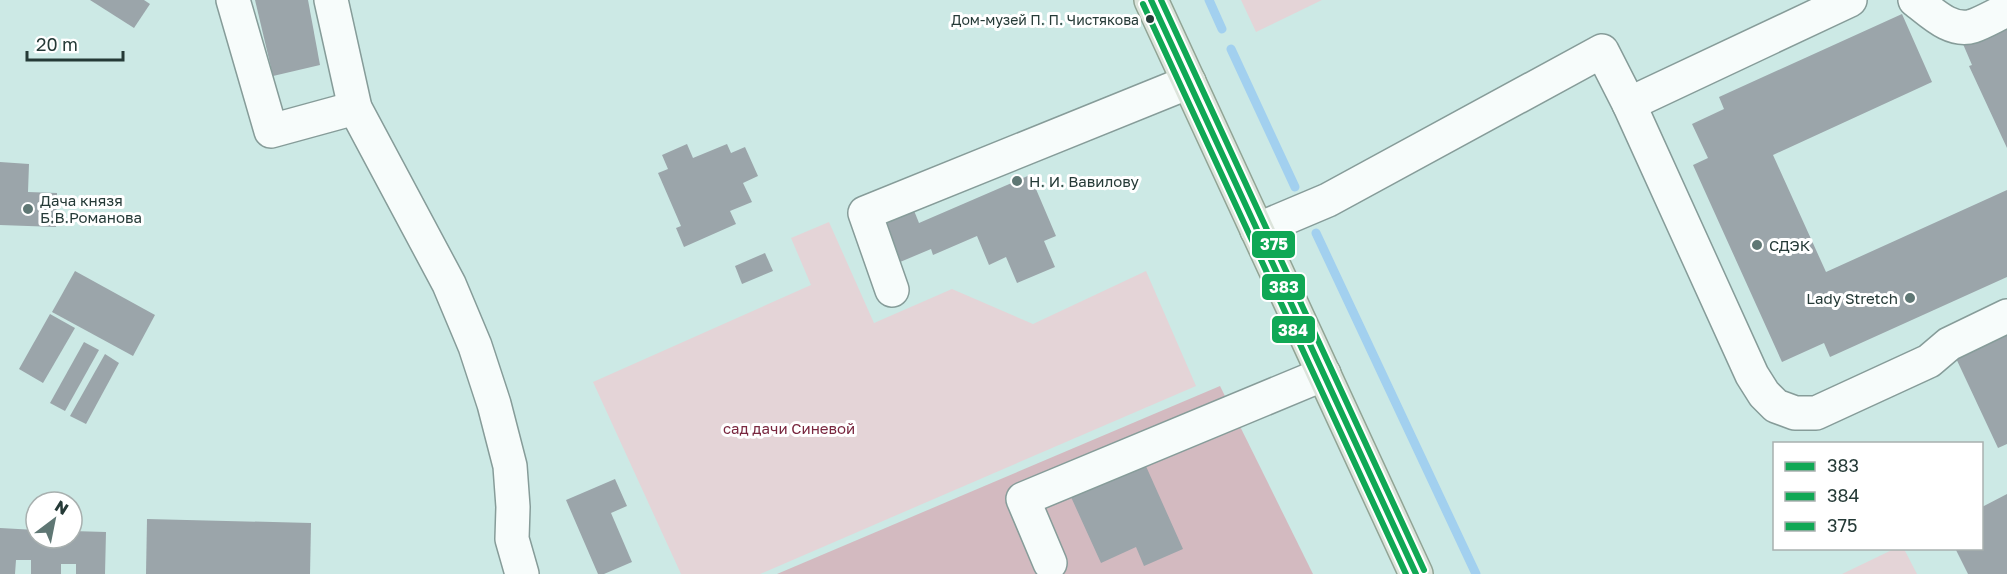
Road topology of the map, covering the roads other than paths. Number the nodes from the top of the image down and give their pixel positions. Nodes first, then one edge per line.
1 (233, 0) edge
2 (331, 0) edge
3 (1151, 0) edge
4 (1850, 0) edge
5 (1915, 0) edge
6 (2007, 10) edge
7 (1189, 82) junction
8 (1629, 104) junction
9 (355, 108) junction
10 (1257, 230) junction
11 (892, 290) dead end
12 (2007, 316) edge
13 (1324, 374) junction
14 (1050, 563) dead end
15 (511, 570) edge
16 (1416, 574) edge

1 - 9 lane
2 - 9 lane
3 - 7 main road
4 - 8 lane
5 - 6 lane
7 - 10 main road
7 - 11 lane
8 - 10 lane
8 - 12 lane
9 - 15 lane
10 - 13 main road
13 - 14 lane
13 - 16 main road

